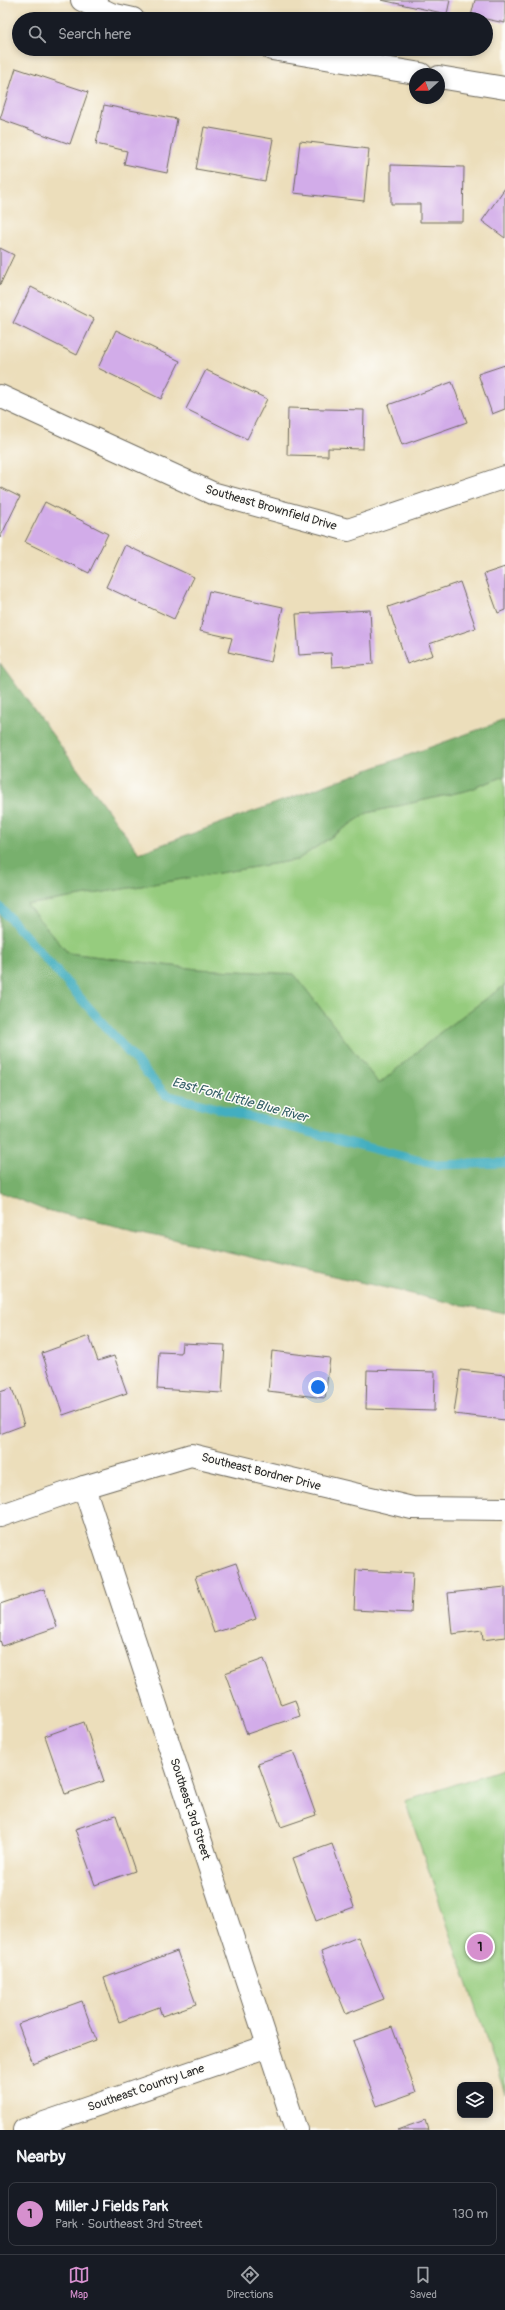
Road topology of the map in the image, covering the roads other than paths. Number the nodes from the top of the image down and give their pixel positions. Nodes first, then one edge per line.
1 (82, 0) edge
2 (107, 12) edge
3 (314, 56) edge
4 (409, 72) edge
5 (445, 78) edge
6 (505, 88) edge
7 (0, 396) edge
8 (505, 477) edge
9 (84, 1487) junction
10 (505, 1509) edge
11 (0, 1516) edge
12 (268, 2046) junction
13 (24, 2130) edge
14 (296, 2130) edge

1 - 2 street
3 - 4 street
5 - 6 street
7 - 8 street, Southeast Brownfield Drive
9 - 10 street, Southeast Bordner Drive
9 - 11 street, Southeast Bordner Drive
9 - 12 street, Southeast 3rd Street
12 - 13 street, Southeast Country Lane
12 - 14 street, Southeast 3rd Street

